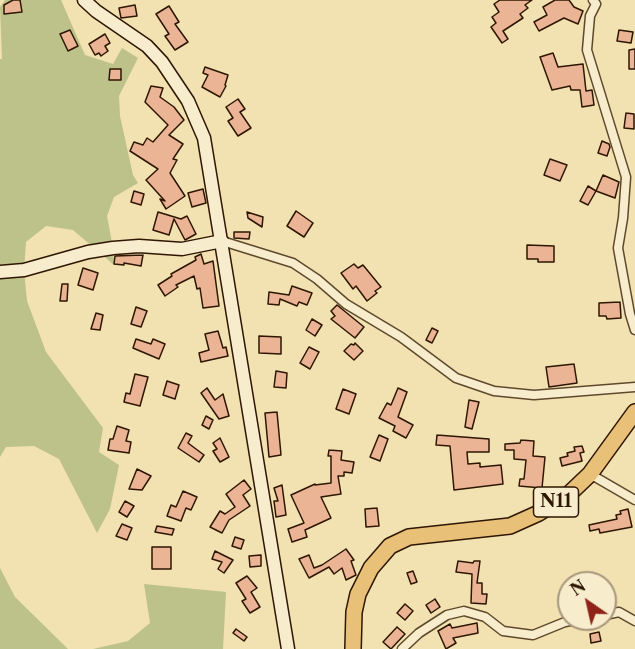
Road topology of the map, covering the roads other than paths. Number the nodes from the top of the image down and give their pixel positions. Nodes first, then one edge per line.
1 (84, 0) edge
2 (592, 0) edge
3 (222, 241) junction
4 (0, 272) edge
5 (635, 330) edge
6 (635, 387) edge
7 (635, 412) edge
8 (590, 474) junction
9 (635, 500) edge
10 (617, 612) edge
11 (635, 621) edge
12 (557, 625) edge
13 (288, 649) edge
14 (353, 649) edge
15 (402, 649) edge

1 - 3 main road
2 - 5 street
3 - 4 main road
3 - 6 street
3 - 13 main road
7 - 8 highway, N11
8 - 9 street
8 - 14 highway, N11
10 - 11 street
12 - 15 street

